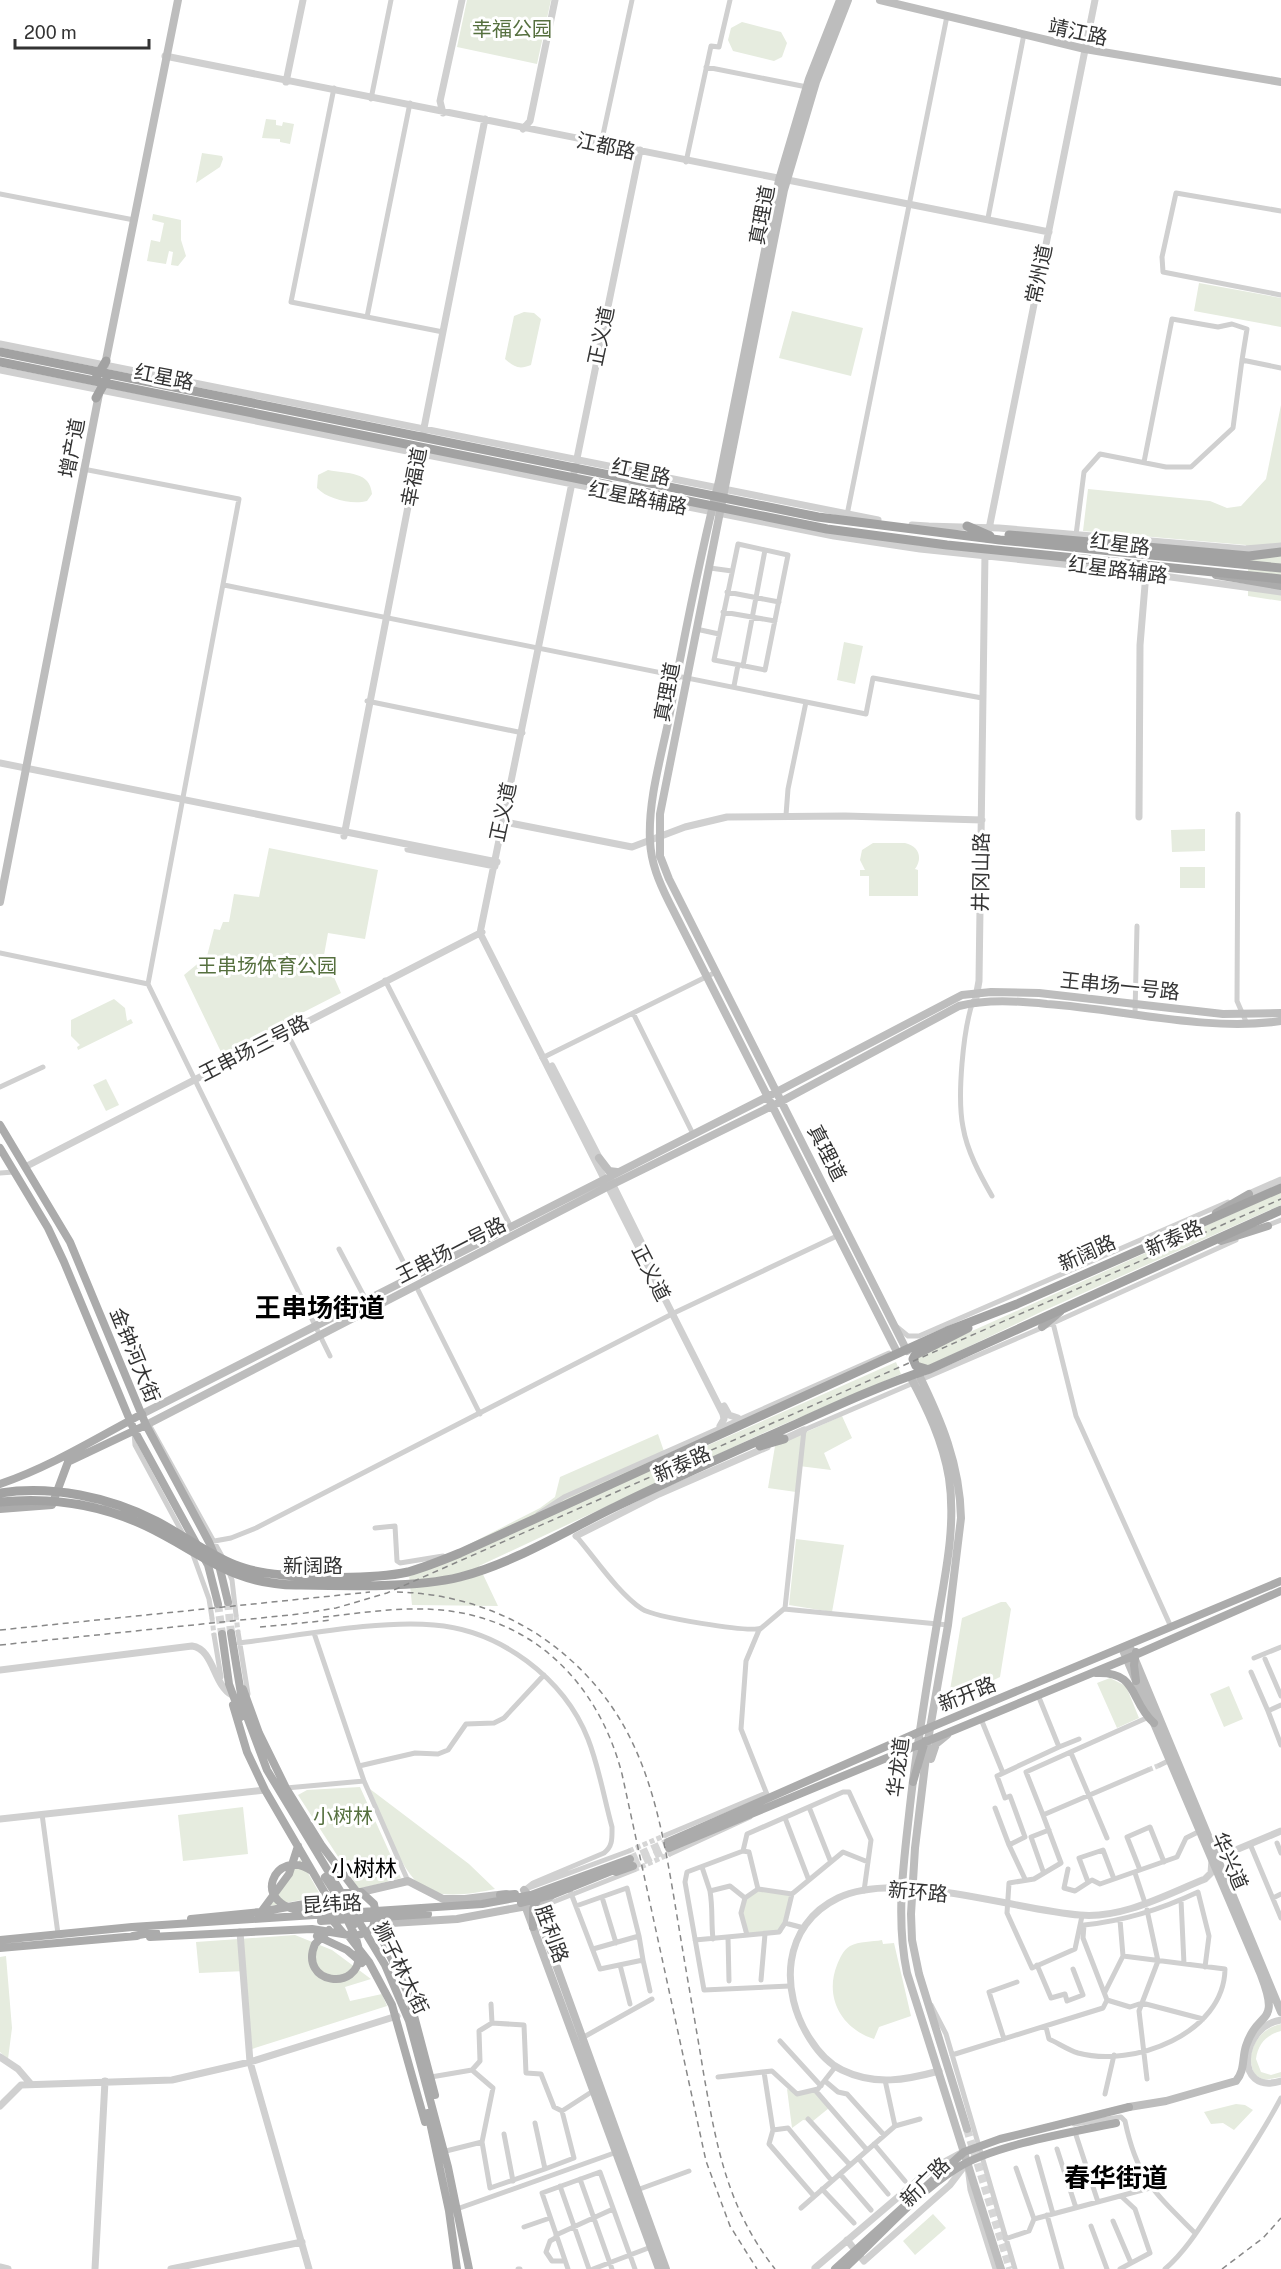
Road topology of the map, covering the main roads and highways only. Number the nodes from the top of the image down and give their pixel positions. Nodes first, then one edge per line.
1 (177, 0) edge
2 (871, 0) edge
3 (880, 0) edge
4 (844, 1) edge
5 (947, 17) junction
6 (1281, 83) edge
7 (780, 180) junction
8 (0, 352) edge
9 (0, 362) edge
10 (86, 376) junction
11 (103, 378) junction
12 (574, 473) junction
13 (717, 503) junction
14 (967, 526) road end
15 (1000, 537) junction
16 (986, 542) junction
17 (1281, 552) edge
18 (1281, 568) edge
19 (1207, 573) junction
20 (1281, 579) edge
21 (1281, 586) edge
22 (25, 770) junction
23 (0, 890) edge
24 (0, 902) edge
25 (993, 1003) dead end
26 (971, 1004) junction
27 (1281, 1013) edge
28 (1281, 1021) edge
29 (778, 1092) junction
30 (767, 1097) junction
31 (782, 1101) junction
32 (753, 1106) dead end
33 (771, 1106) junction
34 (758, 1116) dead end
35 (0, 1125) edge
36 (0, 1148) edge
37 (597, 1161) road end
38 (627, 1170) dead end
39 (608, 1182) junction
40 (1281, 1188) edge
41 (1281, 1210) edge
42 (1070, 1304) junction
43 (986, 1312) junction
44 (1042, 1327) road end
45 (896, 1350) road end
46 (907, 1351) junction
47 (930, 1369) junction
48 (916, 1378) junction
49 (142, 1414) junction
50 (129, 1421) junction
51 (146, 1425) junction
52 (134, 1430) junction
53 (784, 1439) road end
54 (154, 1441) junction
55 (142, 1447) junction
56 (693, 1470) junction
57 (0, 1484) edge
58 (0, 1493) edge
59 (0, 1502) edge
60 (0, 1509) edge
61 (1281, 1581) edge
62 (1281, 1591) edge
63 (228, 1602) tunnel mouth
64 (218, 1604) tunnel mouth
65 (1147, 1638) junction
66 (1125, 1647) junction
67 (1102, 1657) junction
68 (1130, 1659) junction
69 (1086, 1675) junction
70 (1139, 1680) junction
71 (232, 1695) junction
72 (243, 1705) junction
73 (1151, 1719) junction
74 (957, 1729) junction
75 (919, 1732) junction
76 (926, 1738) junction
77 (913, 1782) joint
78 (918, 1828) junction
79 (298, 1845) junction
80 (1214, 1859) junction
81 (631, 1861) tunnel mouth
82 (606, 1871) junction
83 (326, 1887) junction
84 (359, 1892) junction
85 (551, 1892) junction
86 (530, 1901) junction
87 (502, 1904) junction
88 (337, 1907) junction
89 (260, 1912) junction
90 (375, 1922) junction
91 (537, 1926) junction
92 (167, 1929) junction
93 (297, 1930) junction
94 (132, 1932) junction
95 (349, 1934) junction
96 (0, 1940) edge
97 (1248, 1945) junction
98 (0, 1948) edge
99 (385, 1989) junction
100 (1281, 2012) edge
101 (1177, 2097) junction
102 (1129, 2107) joint
103 (431, 2114) junction
104 (1116, 2123) road end
105 (967, 2129) tunnel mouth
106 (619, 2151) junction
107 (964, 2152) junction
108 (967, 2163) junction
109 (443, 2167) junction
110 (453, 2210) junction
111 (862, 2249) junction
112 (458, 2269) edge
113 (469, 2269) edge
114 (659, 2269) edge
115 (666, 2269) edge
116 (835, 2269) edge
117 (844, 2269) edge
118 (1001, 2269) edge

1 - 11 main road, 增产道
2 - 5 main road, 靖江路
3 - 5 main road, 靖江路
4 - 7 main road, 真理道
4 - 7 main road, 真理道
5 - 6 main road, 靖江路
7 - 13 main road, 真理道
8 - 10 highway
9 - 10 highway
10 - 11 highway
11 - 12 highway, 红星路
11 - 22 main road, 增产道
12 - 13 highway, 红星路
12 - 13 highway, 红星路
13 - 16 highway, 红星路
13 - 16 highway, 红星路
13 - 29 main road, 真理道
13 - 30 main road, 真理道
14 - 16 highway
15 - 16 highway
15 - 17 highway
15 - 18 highway, 红星路
16 - 19 highway, 红星路
19 - 20 highway, 红星路
19 - 21 main road
22 - 23 main road, 增产道
22 - 24 main road, 增产道
25 - 26 main road, 王串场一号路
26 - 28 main road, 王串场一号路
26 - 31 main road, 王串场一号路
27 - 29 main road, 王串场一号路
29 - 30 main road, 王串场一号路
29 - 31 main road, 真理道
30 - 32 main road, 王串场一号路
30 - 33 main road, 真理道
30 - 39 main road, 王串场一号路
31 - 33 main road, 王串场一号路
31 - 46 main road, 真理道
33 - 34 main road, 王串场一号路
33 - 39 main road, 王串场一号路
33 - 45 main road, 真理道
35 - 49 main road, 金钟河大街
36 - 50 main road, 金钟河大街
37 - 38 main road
39 - 49 main road, 王串场一号路
39 - 51 main road, 王串场一号路
40 - 43 highway, 新阔路
41 - 42 highway, 新泰路
42 - 44 main road
42 - 47 highway, 新泰路
43 - 46 highway, 新阔路
43 - 47 highway
46 - 58 highway, 新阔路
47 - 48 highway, 新泰路
48 - 56 highway, 新泰路
48 - 75 main road, 华龙道
48 - 76 main road
49 - 50 main road
49 - 51 main road, 金钟河大街
50 - 52 main road, 金钟河大街
50 - 57 main road
51 - 52 main road
51 - 54 main road, 金钟河大街
52 - 55 main road, 金钟河大街
52 - 60 main road
53 - 56 highway
54 - 55 main road
54 - 63 main road, 金钟河大街
55 - 64 main road, 金钟河大街
56 - 59 highway, 新阔路
61 - 65 main road, 新开路
62 - 68 main road, 新开路
65 - 66 main road, 新开路
65 - 68 main road
66 - 67 main road, 新开路
66 - 68 main road
67 - 68 main road
67 - 76 main road, 新开路
68 - 69 main road, 新开路
68 - 70 main road
69 - 73 main road
69 - 74 main road, 新开路
70 - 73 main road, 华兴道
70 - 80 main road, 华兴道
71 - 72 main road
71 - 72 main road
71 - 79 main road
72 - 84 main road
72 - 88 main road, 狮子林大街
72 - 103 main road, 狮子林大街
73 - 80 main road, 华兴道
74 - 76 main road, 新开路
74 - 78 main road
75 - 76 main road, 新开路
75 - 76 main road, 华龙道
75 - 76 main road, 新开路
76 - 77 main road
76 - 78 main road
77 - 107 main road, 华龙道
78 - 105 main road
79 - 88 main road
79 - 89 main road
80 - 97 main road, 华兴道
80 - 100 main road, 华兴道
81 - 82 main road
82 - 85 main road
82 - 85 main road
83 - 88 main road
83 - 88 main road
83 - 95 main road
84 - 87 main road
84 - 88 main road
84 - 90 main road
85 - 86 main road
85 - 86 main road
86 - 87 main road, 昆纬路
86 - 87 main road
86 - 91 main road
87 - 88 main road, 昆纬路
87 - 90 main road, 昆纬路
87 - 91 main road
88 - 89 main road
88 - 92 main road, 昆纬路
88 - 95 main road
88 - 95 main road
88 - 103 main road, 狮子林大街
89 - 94 main road
90 - 92 main road, 昆纬路
90 - 95 main road
90 - 95 main road
90 - 109 main road
91 - 106 main road, 胜利路
91 - 106 main road, 胜利路
92 - 94 main road
93 - 94 main road
93 - 95 main road
93 - 99 main road
94 - 96 main road
94 - 98 main road
95 - 99 main road
97 - 101 main road
97 - 101 main road, 华兴道
99 - 109 main road
101 - 102 main road
102 - 107 main road
103 - 109 main road, 狮子林大街
104 - 108 main road, 新广路
106 - 114 main road, 胜利路
106 - 115 main road, 胜利路
107 - 108 main road, 华龙道
107 - 111 main road
108 - 111 main road
108 - 118 main road, 华龙道
109 - 110 main road, 狮子林大街
110 - 112 main road, 狮子林大街
110 - 113 main road, 狮子林大街
111 - 116 main road
111 - 117 main road

